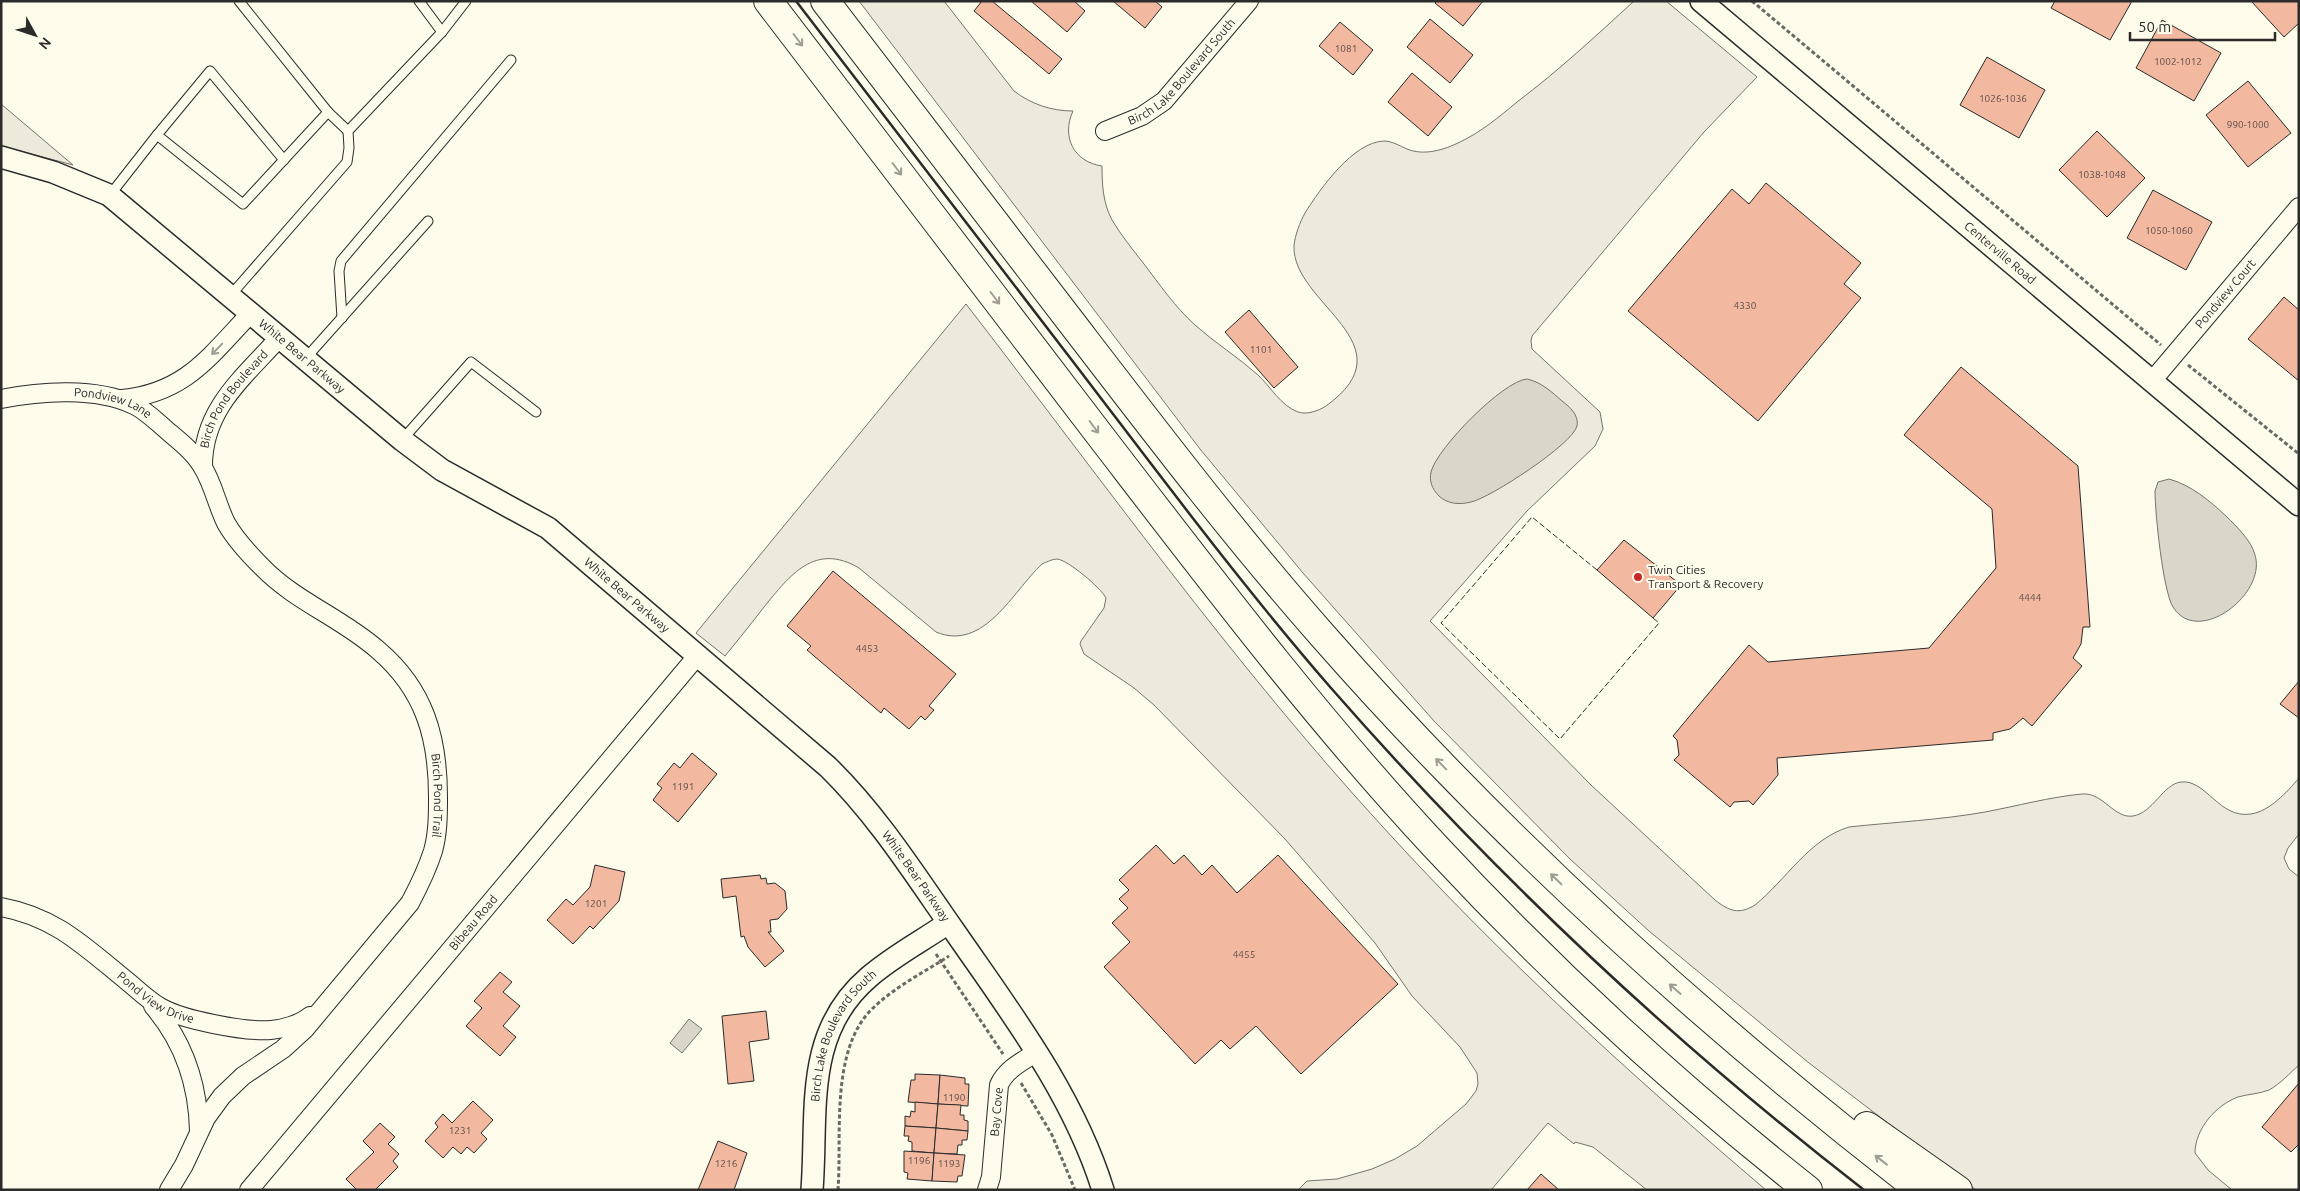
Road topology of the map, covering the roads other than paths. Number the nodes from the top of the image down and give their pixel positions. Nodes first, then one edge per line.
1 (239, 1) edge
2 (418, 1) edge
3 (466, 1) edge
4 (768, 1) edge
5 (825, 1) edge
6 (1248, 1) edge
7 (1702, 1) edge
8 (442, 32) junction
9 (511, 60) dead end
10 (328, 112) junction
11 (348, 131) junction
12 (1105, 131) dead end
13 (157, 135) junction
14 (1, 157) edge
15 (284, 160) junction
16 (110, 195) junction
17 (2299, 207) edge
18 (428, 222) dead end
19 (229, 296) junction
20 (250, 314) junction
21 (342, 318) junction
22 (279, 338) junction
23 (305, 359) junction
24 (2152, 382) junction
25 (1, 399) edge
26 (118, 400) junction
27 (536, 412) dead end
28 (402, 440) junction
29 (203, 466) junction
30 (2299, 505) edge
31 (698, 655) junction
32 (1, 906) edge
33 (948, 923) junction
34 (146, 998) junction
35 (324, 1004) junction
36 (1698, 1009) junction
37 (1037, 1052) junction
38 (1654, 1060) junction
39 (199, 1132) junction
40 (169, 1190) edge
41 (249, 1190) edge
42 (812, 1190) edge
43 (987, 1190) edge
44 (1103, 1190) edge
45 (1787, 1190) edge
46 (1808, 1190) edge
47 (1920, 1190) edge
48 (1958, 1190) edge

1 - 10 lane
2 - 8 lane
3 - 8 lane
4 -> 38 highway
36 -> 5 highway
6 - 12 street, Birch Lake Boulevard South
7 - 24 street, Centerville Road
8 - 11 lane
9 - 21 lane
10 - 11 lane
10 - 15 lane
11 - 19 lane
13 - 15 lane
13 - 15 lane
13 - 16 lane
14 - 16 street, White Bear Parkway
16 - 19 street, White Bear Parkway
17 - 24 street, Pondview Court
18 - 21 lane
19 - 20 street, White Bear Parkway
20 - 22 street, White Bear Parkway
20 -> 26 street
21 - 23 lane
22 - 23 street, White Bear Parkway
22 - 29 street, Birch Pond Boulevard
23 - 28 street, White Bear Parkway
24 - 30 street, Centerville Road
25 - 26 street, Pondview Lane
26 - 29 street, Pondview Lane
27 - 28 lane
28 - 31 street, White Bear Parkway
29 - 35 street, Birch Pond Trail
31 - 33 street, White Bear Parkway
31 - 41 street, Bibeau Road
32 - 34 street, Pond View Drive
33 - 37 street, White Bear Parkway
33 - 42 street, Birch Lake Boulevard South
34 - 35 street, Pond View Drive
34 - 39 street, Birch Pond Trail
35 - 39 street, Birch Pond Trail
47 -> 36 highway
36 - 48 highway
37 - 43 street, Bay Cove
37 - 44 street, White Bear Parkway
38 - 45 highway
38 - 46 highway
39 - 40 street, Birch Pond Trail

